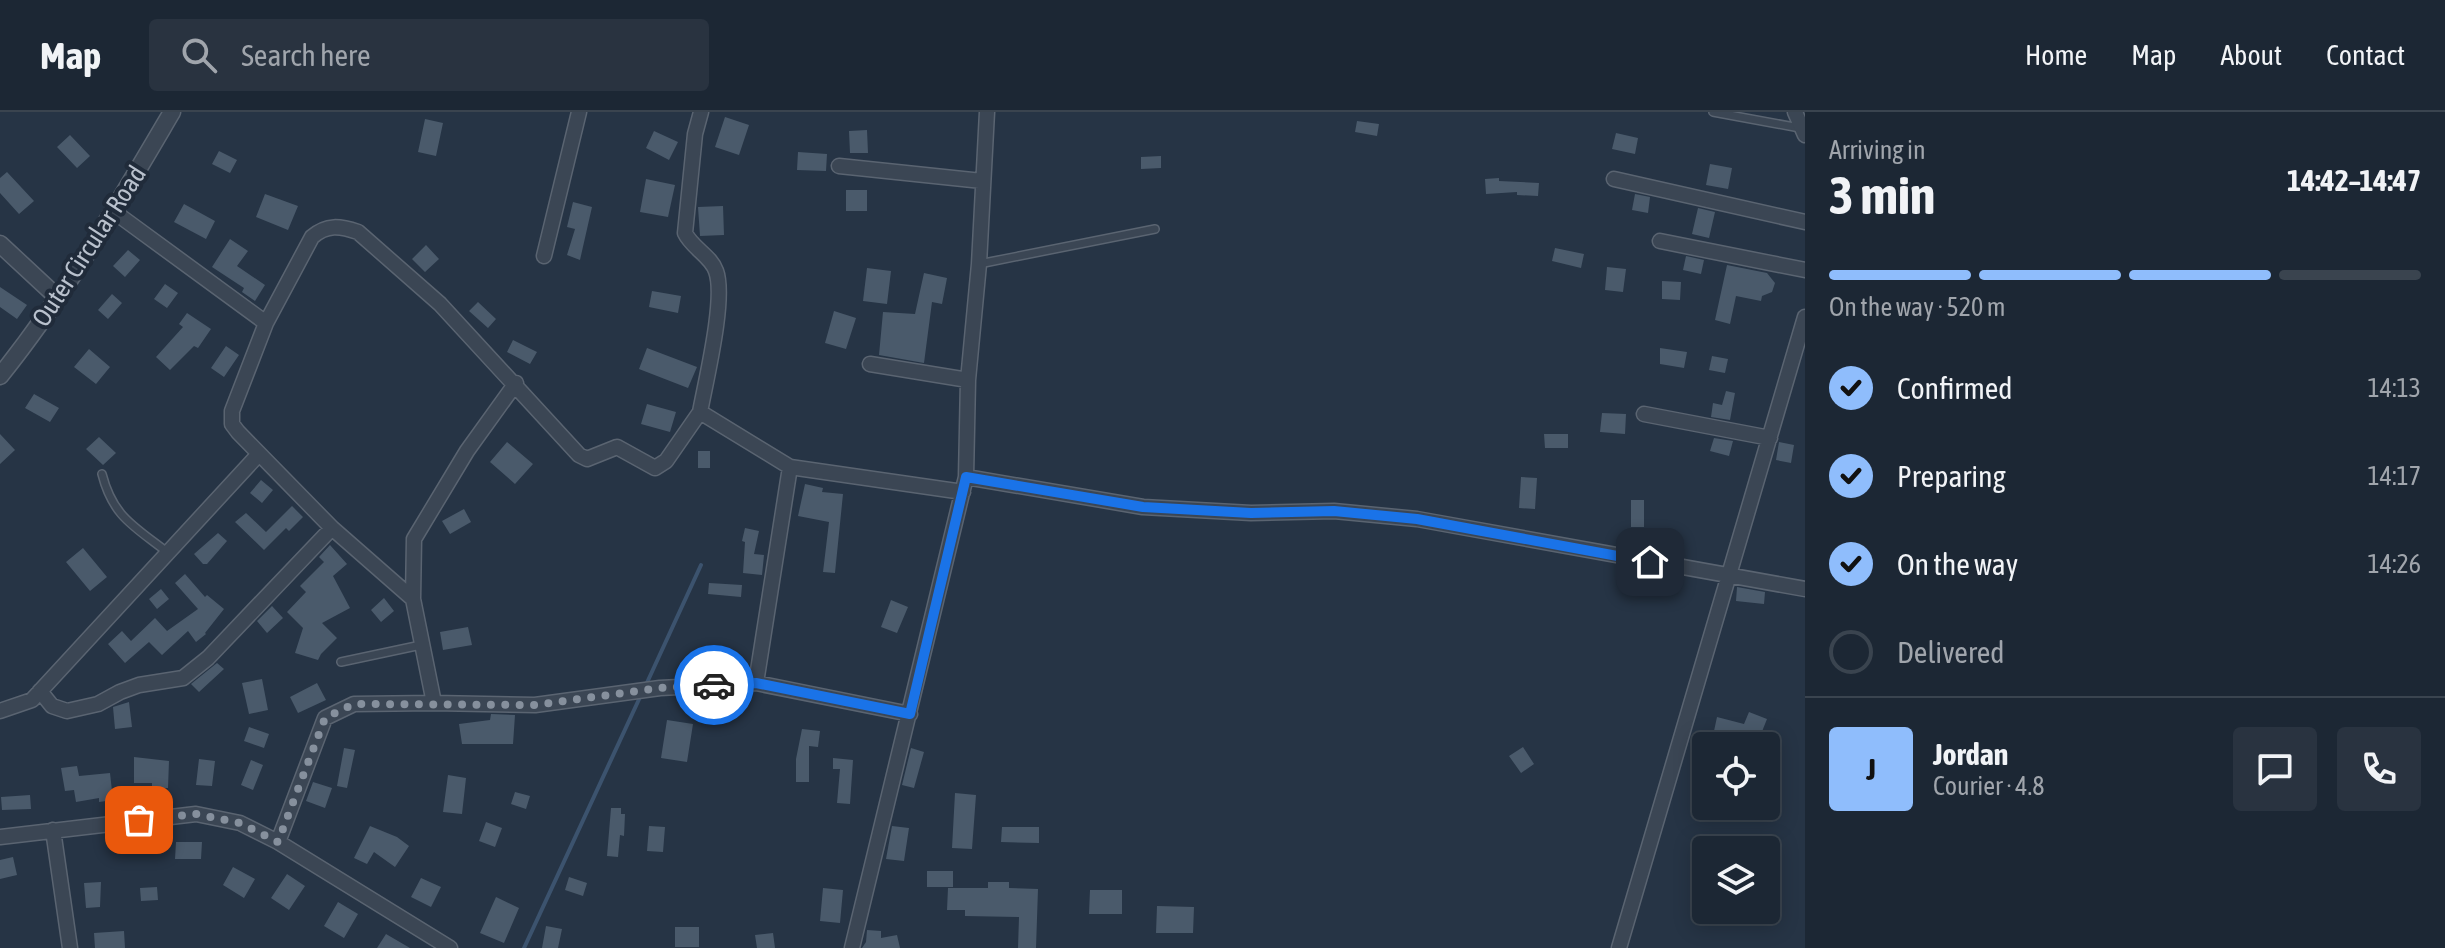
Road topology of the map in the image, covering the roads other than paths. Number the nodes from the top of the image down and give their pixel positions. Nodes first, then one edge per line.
1 (172, 112) edge
2 (579, 112) edge
3 (701, 112) edge
4 (987, 112) edge
5 (1713, 112) edge
6 (1795, 112) edge
7 (1804, 132) edge
8 (839, 166) dead end
9 (1614, 179) dead end
10 (982, 181) junction
11 (113, 211) junction
12 (1805, 222) edge
13 (1155, 229) dead end
14 (1660, 241) dead end
15 (0, 244) edge
16 (544, 256) dead end
17 (979, 264) junction
18 (1805, 270) edge
19 (57, 297) junction
20 (1805, 317) edge
21 (266, 323) junction
22 (870, 364) dead end
23 (0, 376) edge
24 (968, 380) junction
25 (516, 383) junction
26 (700, 412) junction
27 (1644, 414) dead end
28 (1770, 438) junction
29 (258, 455) junction
30 (790, 467) junction
31 (102, 474) dead end
32 (964, 484) junction
33 (332, 528) junction
34 (169, 554) junction
35 (1730, 577) junction
36 (1805, 589) edge
37 (413, 599) junction
38 (422, 644) junction
39 (341, 662) dead end
40 (756, 683) junction
41 (40, 691) junction
42 (434, 703) junction
43 (0, 711) edge
44 (910, 714) junction
45 (53, 830) junction
46 (0, 837) edge
47 (278, 842) junction
48 (70, 948) edge
49 (450, 948) edge
50 (852, 948) edge
51 (1619, 948) edge

1 - 11 street, Outer Circular Road
2 - 16 street
3 - 26 street
4 - 10 street
5 - 7 lane
6 - 7 street
8 - 10 street
9 - 12 street
10 - 17 street
11 - 19 street, Outer Circular Road
11 - 21 street
13 - 17 lane
14 - 18 street
15 - 19 street
17 - 24 street
19 - 23 street, Outer Circular Road
20 - 28 street
21 - 25 street
21 - 29 street
22 - 24 street
24 - 32 street
25 - 26 street
25 - 37 street
26 - 30 street
27 - 28 street
28 - 35 street
29 - 33 street
29 - 34 street
30 - 32 street
30 - 40 street
31 - 34 lane
32 - 35 street
32 - 44 street
33 - 37 street
33 - 41 street
34 - 41 street
35 - 36 street
35 - 51 street
37 - 38 street
38 - 39 lane
38 - 42 street
40 - 42 street
40 - 44 street
41 - 43 street
42 - 47 street
44 - 50 street
45 - 46 street
45 - 47 street
45 - 48 street
47 - 49 street

